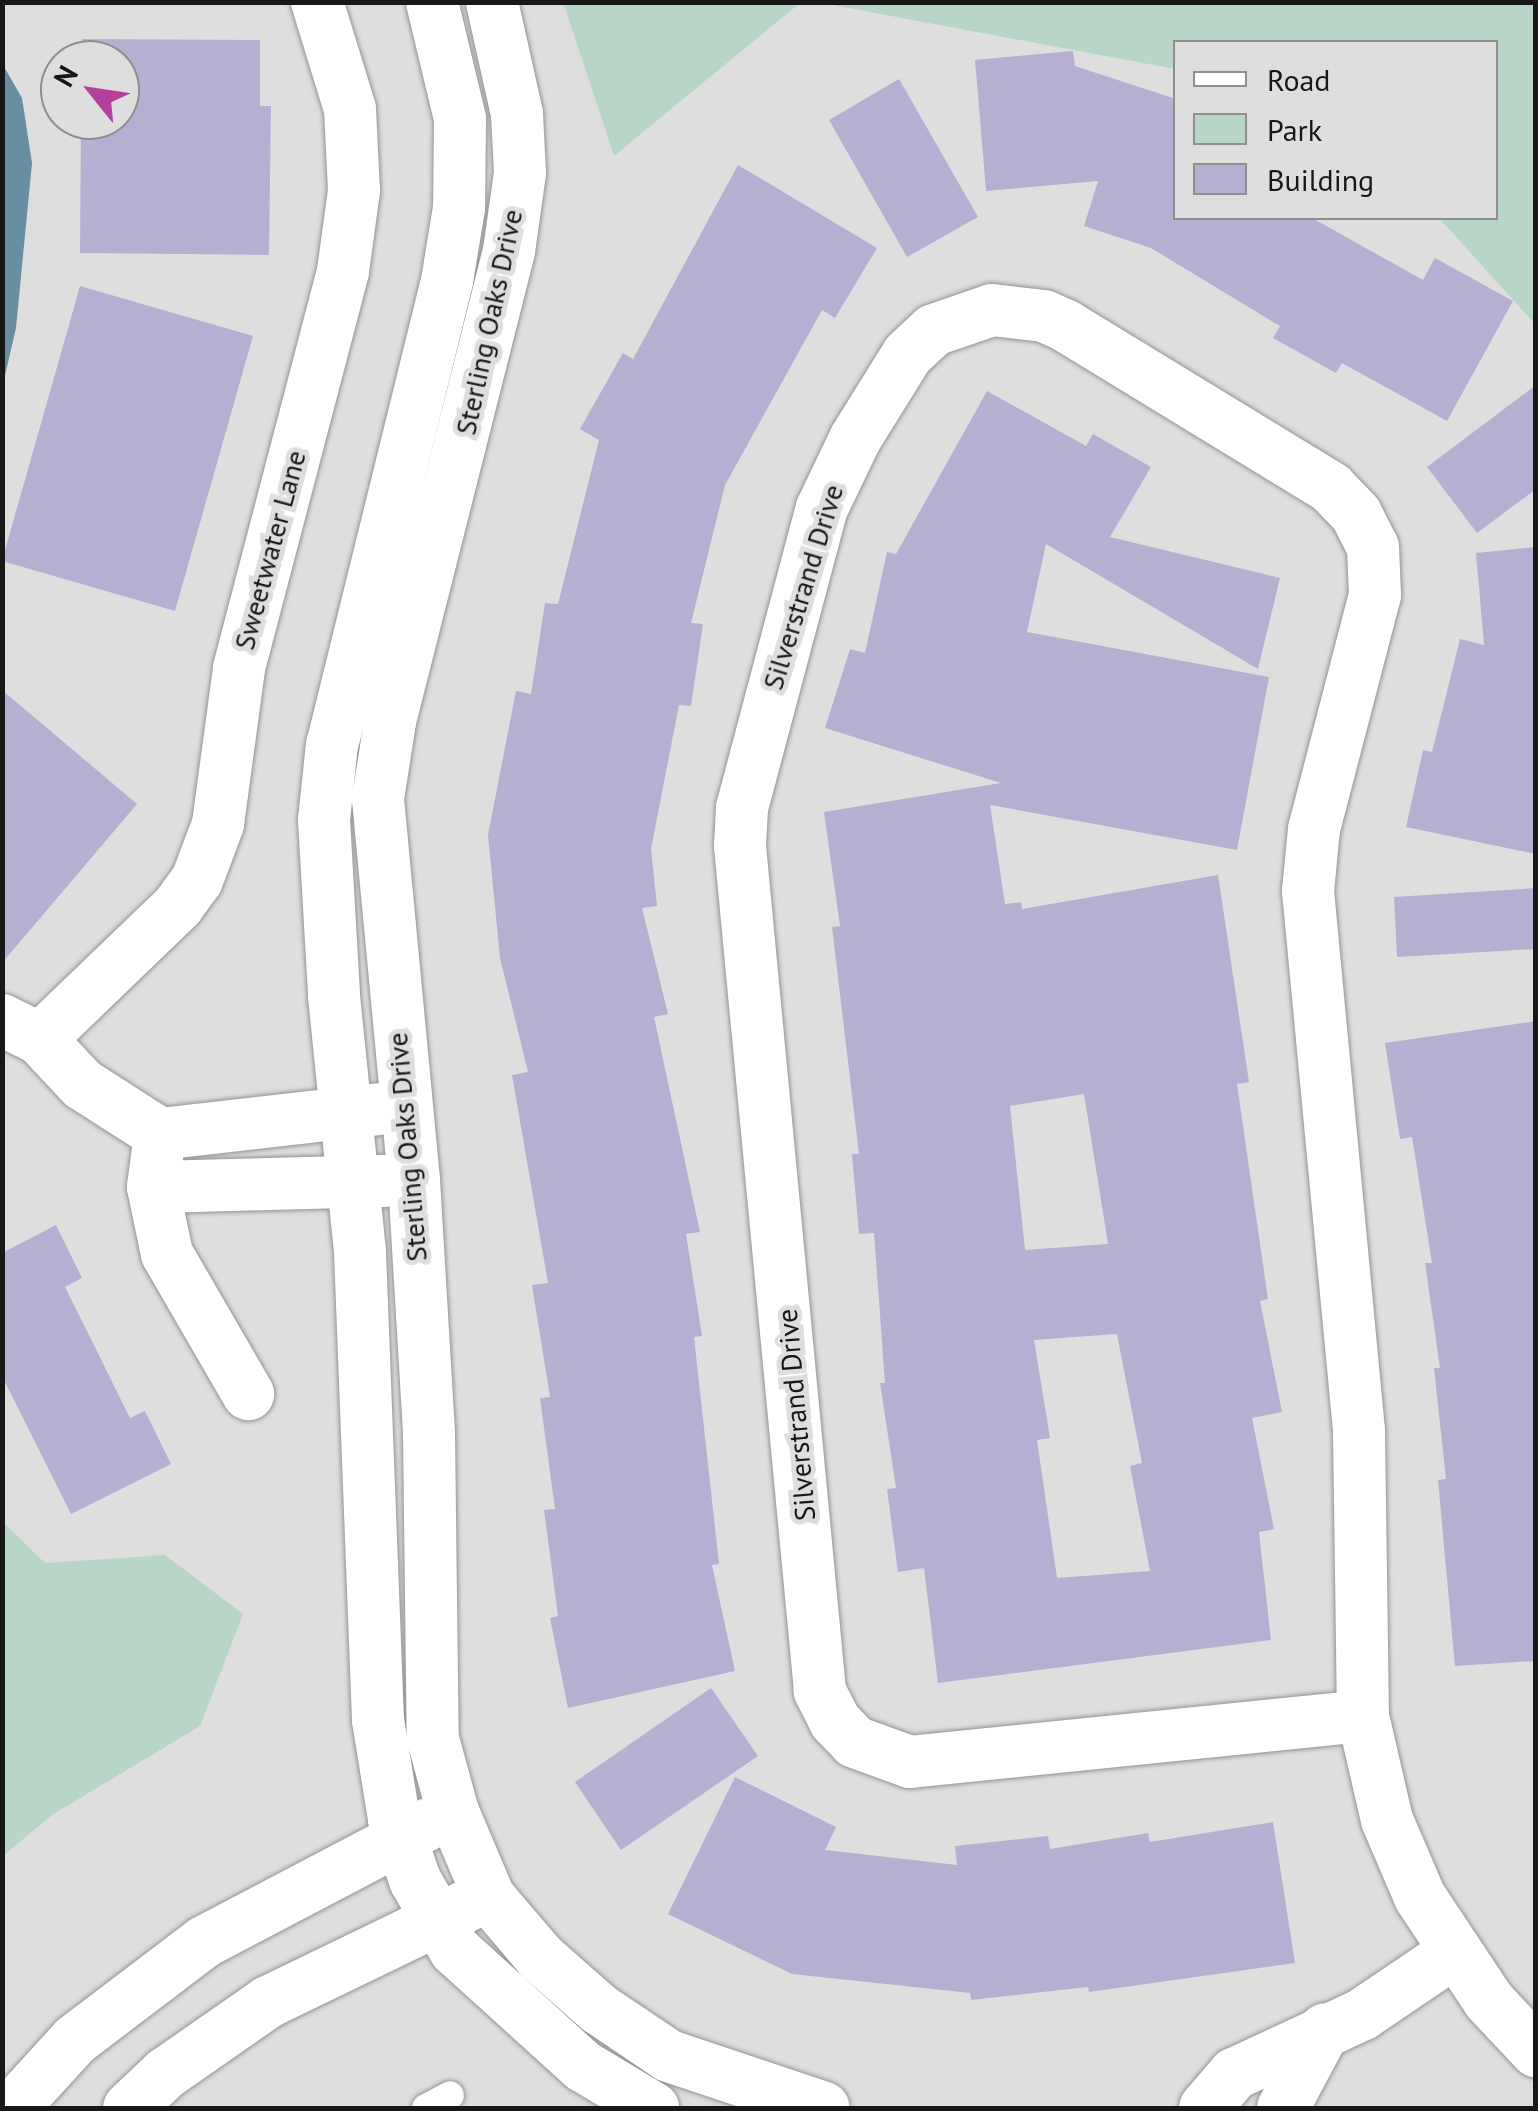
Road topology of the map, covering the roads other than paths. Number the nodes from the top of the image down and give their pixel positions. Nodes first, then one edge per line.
1 (317, 2) edge
2 (432, 2) edge
3 (492, 2) edge
4 (418, 397) junction
5 (472, 412) junction
6 (21, 1029) edge
7 (404, 1106) junction
8 (346, 1114) junction
9 (160, 1134) junction
10 (414, 1180) junction
11 (353, 1182) junction
12 (153, 1188) junction
13 (248, 1394) dead end
14 (1363, 1716) junction
15 (453, 1812) junction
16 (400, 1838) junction
17 (489, 1897) junction
18 (438, 1918) junction
19 (1454, 1953) junction
20 (1325, 2029) junction
21 (1536, 2051) edge
22 (13, 2108) edge
23 (129, 2108) edge
24 (653, 2108) edge
25 (824, 2108) edge
26 (1205, 2108) edge
27 (1283, 2108) edge

1 - 6 street, Sweetwater Lane
2 - 4 street, Sterling Oaks Drive
3 - 5 street, Sterling Oaks Drive
4 - 5 lane
4 - 8 street, Sterling Oaks Drive
5 - 7 street, Sterling Oaks Drive
6 - 9 street, Sweetwater Lane
7 - 8 street
7 - 10 street, Sterling Oaks Drive
8 - 9 street
8 - 11 street, Sterling Oaks Drive
9 - 12 street
10 - 11 street
10 - 15 street, Sterling Oaks Drive
11 - 12 street
11 - 16 street, Sterling Oaks Drive
12 - 13 street
14 - 14 street, Silverstrand Drive
14 - 19 street, Silverstrand Drive
15 - 16 street
15 - 17 street, Sterling Oaks Drive
16 - 18 street, Sterling Oaks Drive
16 - 22 street
17 - 18 street
17 - 25 street, Sterling Oaks Drive
18 - 23 street
18 - 24 street, Sterling Oaks Drive
19 - 20 street
19 - 21 street, Silverstrand Drive
20 - 26 street
20 - 27 street

